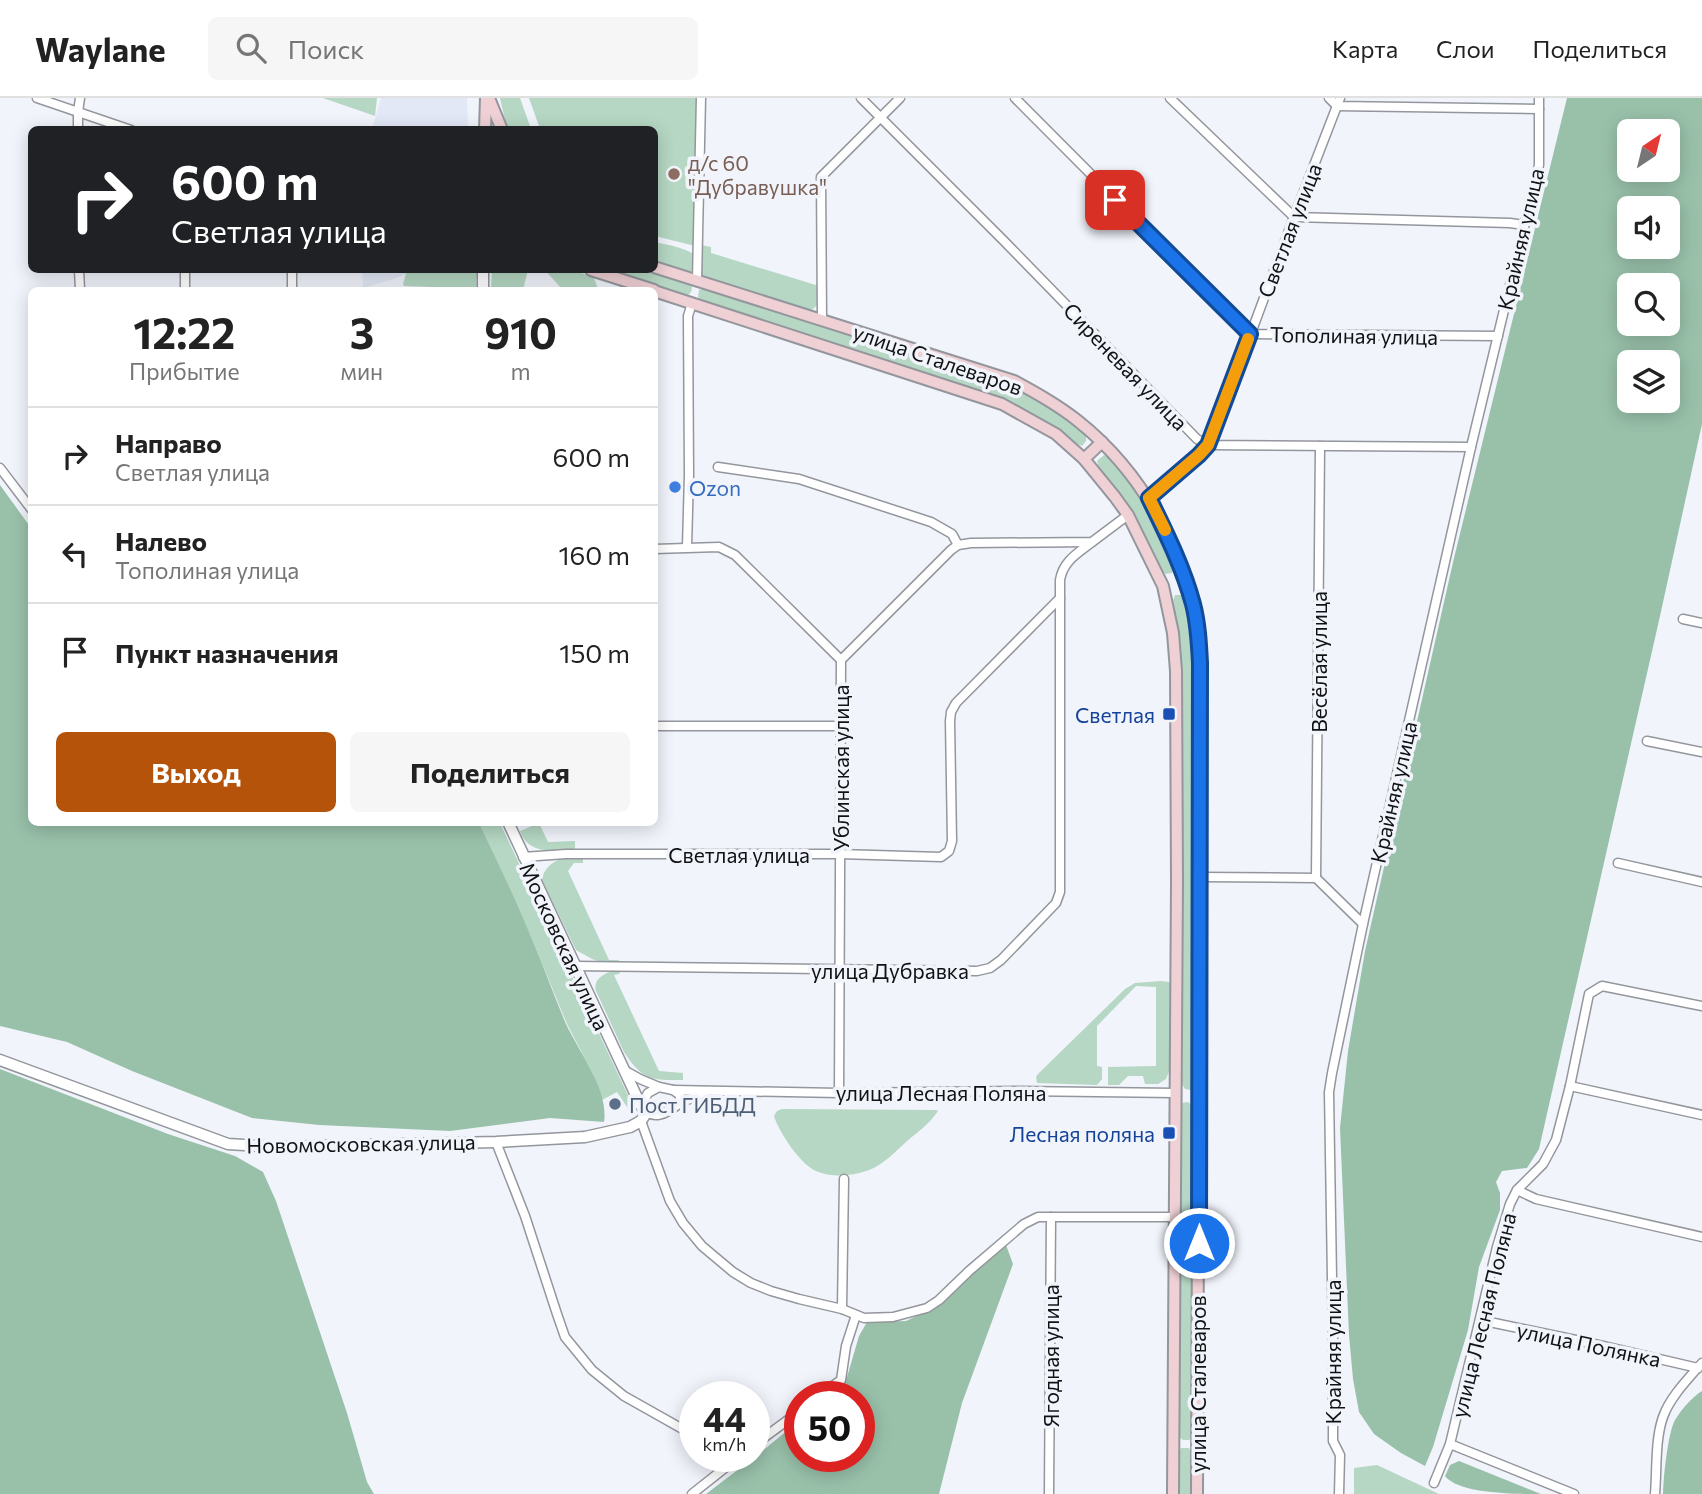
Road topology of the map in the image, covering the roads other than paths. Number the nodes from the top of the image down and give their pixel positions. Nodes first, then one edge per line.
1 (37, 98) edge
2 (80, 98) edge
3 (488, 98) edge
4 (701, 98) edge
5 (861, 98) edge
6 (900, 98) edge
7 (1015, 98) edge
8 (1170, 98) edge
9 (1329, 98) edge
10 (1539, 98) edge
11 (1339, 102) edge
12 (1539, 109) junction
13 (78, 112) junction
14 (881, 118) junction
15 (78, 126) edge
16 (119, 126) edge
17 (485, 126) edge
18 (500, 126) edge
19 (1294, 218) junction
20 (1524, 225) junction
21 (658, 268) edge
22 (604, 273) edge
23 (697, 280) junction
24 (643, 287) edge
25 (658, 292) edge
26 (692, 303) junction
27 (822, 320) junction
28 (1250, 334) junction
29 (1498, 336) junction
30 (1102, 442) junction
31 (1208, 445) junction
32 (1320, 446) junction
33 (1471, 447) junction
34 (1084, 459) junction
35 (718, 467) dead end
36 (0, 468) edge
37 (1149, 498) junction
38 (28, 505) edge
39 (1128, 515) junction
40 (1092, 542) junction
41 (958, 545) junction
42 (687, 547) junction
43 (658, 549) edge
44 (1185, 579) junction
45 (1163, 586) junction
46 (1060, 597) junction
47 (1683, 619) dead end
48 (1702, 623) edge
49 (841, 660) junction
50 (659, 726) dead end
51 (840, 726) junction
52 (1647, 741) dead end
53 (1702, 752) edge
54 (510, 826) edge
55 (839, 854) junction
56 (523, 857) junction
57 (1618, 863) dead end
58 (1200, 877) junction
59 (1316, 878) junction
60 (1702, 882) edge
61 (1363, 924) junction
62 (574, 966) junction
63 (839, 970) junction
64 (1702, 1006) edge
65 (0, 1060) edge
66 (623, 1069) junction
67 (1570, 1086) junction
68 (659, 1087) junction
69 (673, 1090) junction
70 (707, 1091) junction
71 (839, 1093) junction
72 (1175, 1093) junction
73 (1200, 1095) junction
74 (680, 1103) junction
75 (643, 1113) junction
76 (1702, 1115) edge
77 (496, 1142) junction
78 (844, 1179) dead end
79 (1517, 1190) junction
80 (1051, 1217) junction
81 (1174, 1217) junction
82 (1199, 1218) junction
83 (1702, 1237) edge
84 (842, 1309) junction
85 (856, 1315) junction
86 (1480, 1320) junction
87 (1700, 1366) edge
88 (840, 1381) edge
89 (679, 1427) edge
90 (1450, 1444) junction
91 (717, 1472) edge
92 (1434, 1483) dead end
93 (692, 1494) edge
94 (1049, 1494) edge
95 (1173, 1494) edge
96 (1197, 1494) edge
97 (1339, 1494) edge
98 (1574, 1494) edge
99 (1655, 1494) edge

1 - 13 street
2 - 13 street
3 - 17 main road
3 - 18 main road
4 - 23 street
5 - 14 street, Сиреневая улица
6 - 14 street
7 - 28 street, Тополиная улица
8 - 19 street
9 - 11 street
10 - 12 street, Крайняя улица
11 - 12 street
11 - 19 street, Светлая улица
12 - 20 street, Крайняя улица
13 - 15 street
13 - 16 street
14 - 27 street
14 - 31 street, Сиреневая улица
19 - 20 street
19 - 28 street, Светлая улица
20 - 29 street, Крайняя улица
21 - 23 main road, улица Сталеваров
22 - 24 main road, улица Сталеваров
23 - 26 main road
23 - 27 main road, улица Сталеваров
25 - 26 main road, улица Сталеваров
26 - 34 main road, улица Сталеваров
26 - 42 street
27 - 30 main road, улица Сталеваров
28 - 29 street, Тополиная улица
28 - 31 street, Светлая улица
29 - 33 street, Крайняя улица
30 - 34 main road
30 - 37 main road, улица Сталеваров
31 - 32 street, Сиреневая улица
31 - 37 street, Светлая улица
32 - 33 street, Сиреневая улица
32 - 59 street, Весёлая улица
33 - 61 street, Крайняя улица
34 - 39 main road, улица Сталеваров
35 - 41 street
36 - 38 street
37 - 44 main road, улица Сталеваров
39 - 40 street
39 - 45 main road, улица Сталеваров
40 - 41 street
40 - 46 street, улица Дубравка
41 - 49 street, Ублинская улица
42 - 43 street
42 - 49 street
44 - 45 main road
44 - 58 main road, улица Сталеваров
45 - 72 main road, улица Сталеваров
46 - 55 street, Светлая улица
46 - 63 street, улица Дубравка
47 - 48 street
49 - 51 street, Ублинская улица
50 - 51 street
51 - 55 street, Ублинская улица
52 - 53 street
54 - 56 street, Московская улица
55 - 56 street, Светлая улица
55 - 63 street, Ублинская улица
56 - 62 street, Московская улица
57 - 60 street
58 - 59 street
58 - 73 main road, улица Сталеваров
59 - 61 street
61 - 97 street, Крайняя улица
62 - 63 street, улица Дубравка
62 - 66 street, Московская улица
63 - 71 street, Ублинская улица
64 - 67 street, улица Лесная Поляна
65 - 77 street, Новомосковская улица
66 - 68 street
66 - 75 street, Московская улица
67 - 76 street
67 - 79 street, улица Лесная Поляна
68 - 69 street, улица Лесная Поляна
68 - 75 street
69 - 70 street, улица Лесная Поляна
69 - 74 street
70 - 71 street, улица Лесная Поляна
70 - 74 street, улица Лесная Поляна
71 - 72 street, улица Лесная Поляна
72 - 73 main road
72 - 81 main road, улица Сталеваров
73 - 82 main road, улица Сталеваров
74 - 75 street, улица Лесная Поляна
75 - 77 street, Новомосковская улица
75 - 84 street, Московская улица
77 - 89 street
78 - 84 street
79 - 83 street
79 - 86 street, улица Лесная Поляна
80 - 81 street, Московская улица
80 - 85 street, Московская улица
80 - 94 street, Ягодная улица
81 - 82 main road
81 - 95 main road, улица Сталеваров
82 - 96 main road, улица Сталеваров
84 - 85 street, Московская улица
85 - 88 street
86 - 87 street, улица Полянка
86 - 90 street, улица Лесная Поляна
87 - 99 street
90 - 92 street, улица Лесная Поляна
90 - 98 street
91 - 93 street

